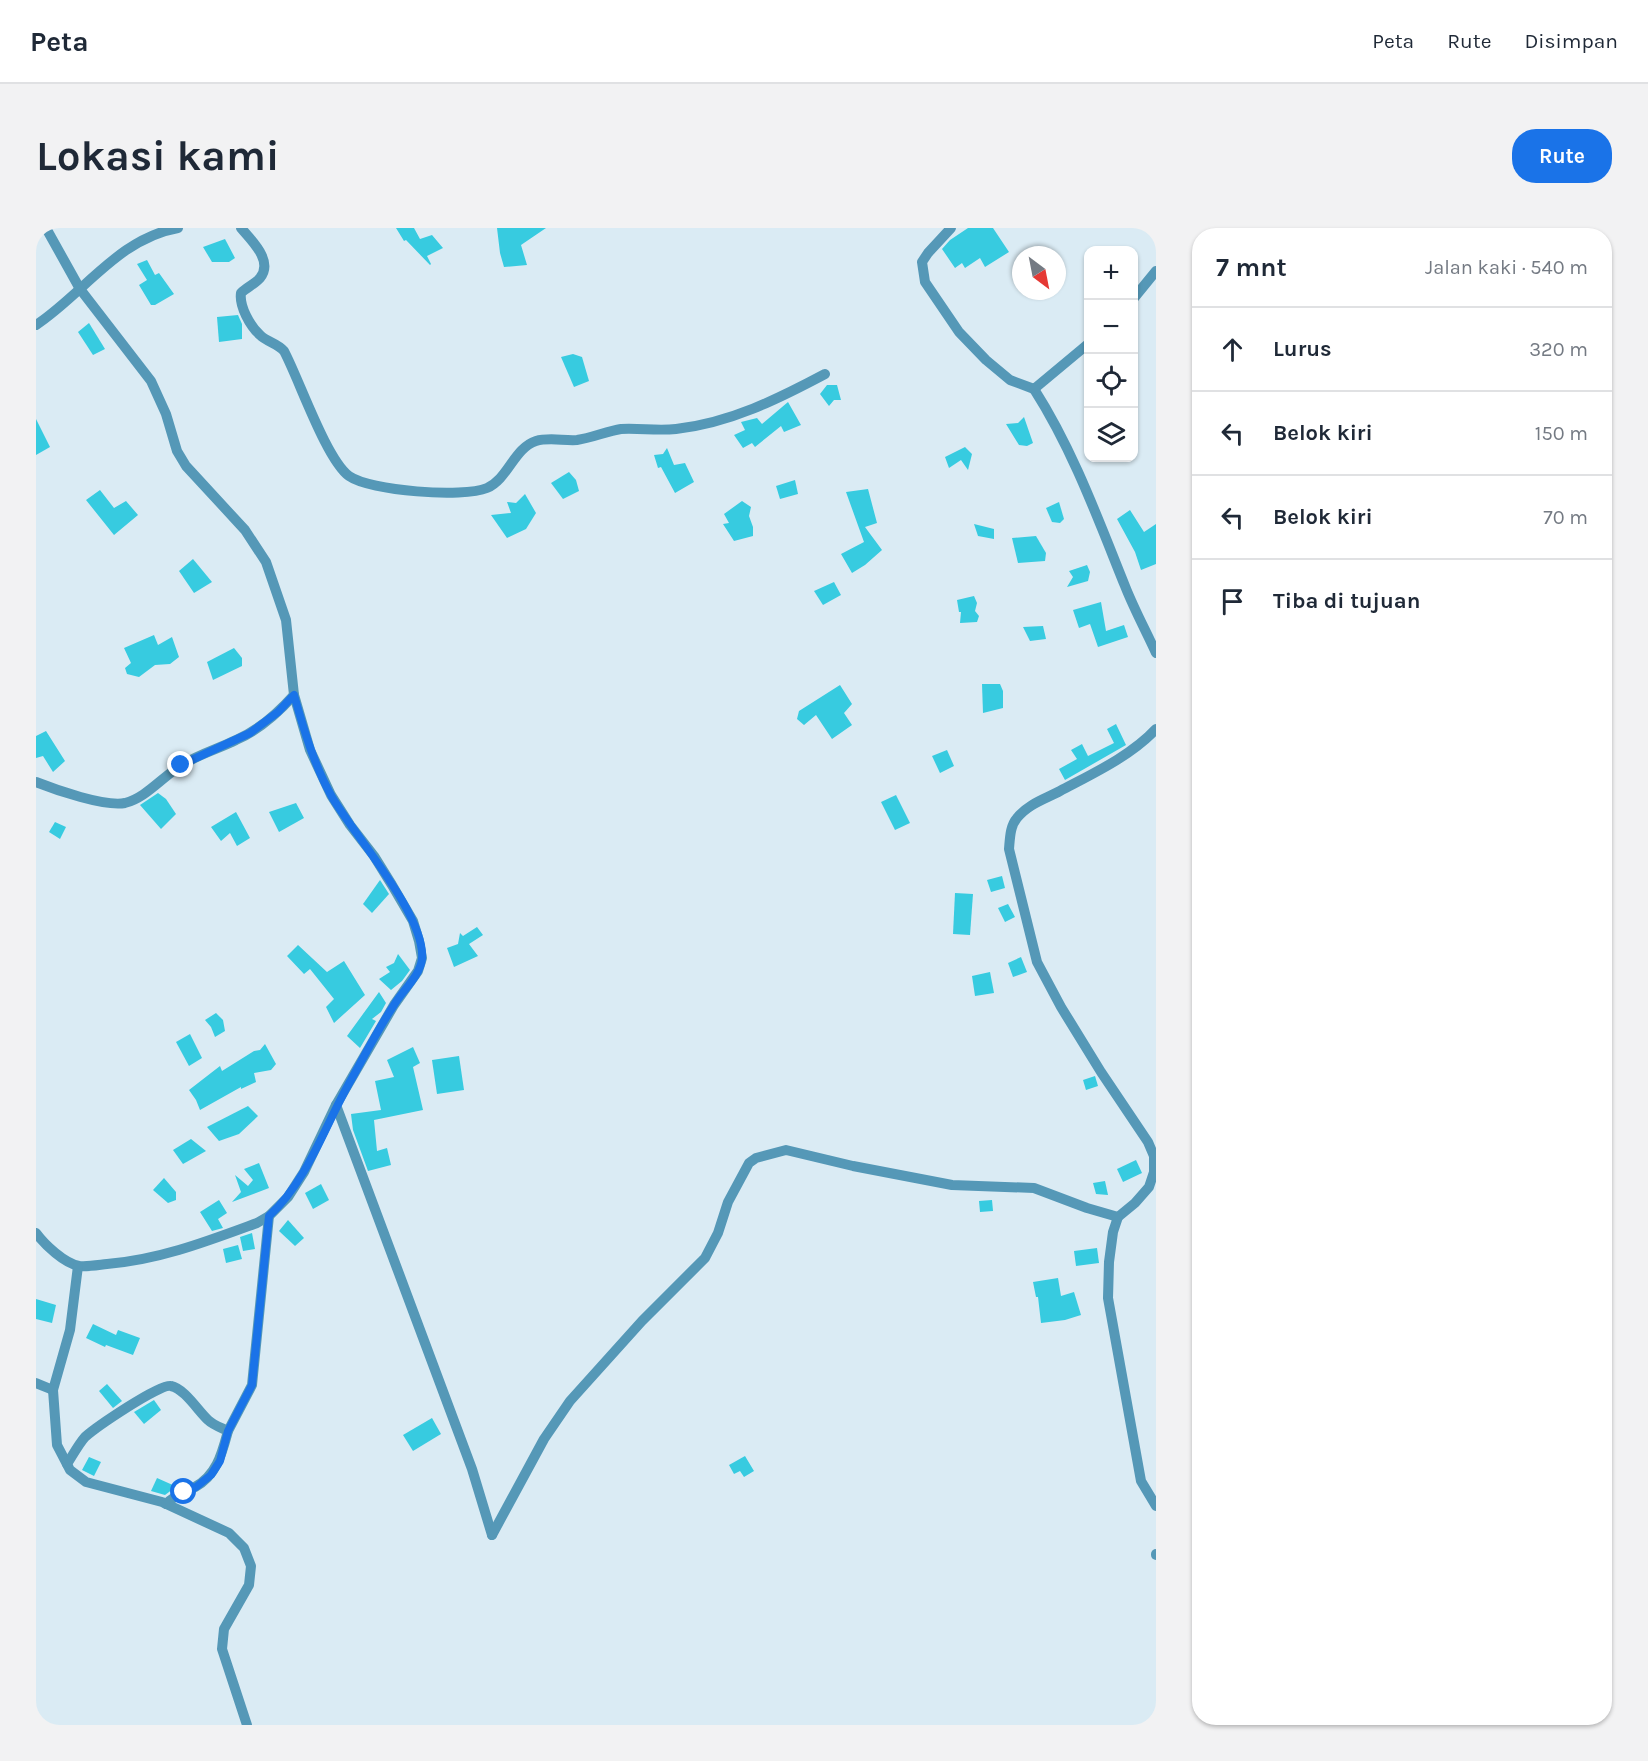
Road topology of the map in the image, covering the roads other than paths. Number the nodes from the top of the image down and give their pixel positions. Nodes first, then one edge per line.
1 (46, 228) edge
2 (178, 228) edge
3 (241, 228) edge
4 (951, 228) edge
5 (1156, 270) edge
6 (80, 290) junction
7 (1138, 293) edge
8 (36, 325) edge
9 (1084, 348) edge
10 (825, 374) dead end
11 (1034, 388) junction
12 (1156, 653) edge
13 (294, 695) junction
14 (1156, 729) edge
15 (36, 782) edge
16 (336, 1106) junction
17 (269, 1216) junction
18 (1118, 1217) junction
19 (36, 1233) edge
20 (78, 1266) junction
21 (36, 1383) edge
22 (53, 1390) junction
23 (228, 1431) junction
24 (67, 1464) junction
25 (166, 1504) junction
26 (1156, 1506) edge
27 (247, 1725) edge

1 - 6 street
2 - 6 street
3 - 10 street
4 - 11 street
5 - 7 street
6 - 8 street
6 - 13 street
9 - 11 street
11 - 12 street
13 - 15 street
13 - 16 street
14 - 18 street
16 - 17 street
16 - 18 street
17 - 20 street
17 - 23 street
18 - 26 street
19 - 20 street
20 - 22 street
21 - 22 street
22 - 24 street
23 - 24 street
23 - 25 street
24 - 25 street
25 - 27 street

